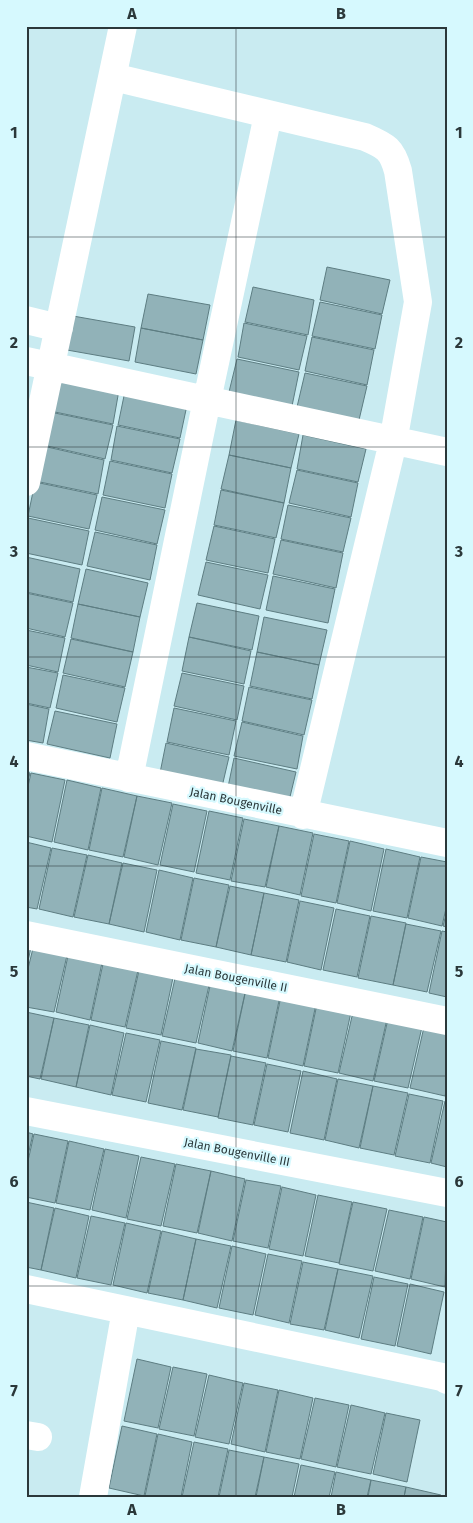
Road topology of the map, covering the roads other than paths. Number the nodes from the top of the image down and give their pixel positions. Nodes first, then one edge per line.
1 (123, 26) edge
2 (113, 77) junction
3 (268, 115) junction
4 (26, 320) edge
5 (59, 328) junction
6 (39, 363) edge
7 (207, 400) junction
8 (393, 442) junction
9 (447, 452) edge
10 (26, 482) edge
11 (26, 756) edge
12 (129, 778) junction
13 (303, 815) junction
14 (447, 843) edge
15 (26, 935) edge
16 (447, 1021) edge
17 (26, 1111) edge
18 (447, 1193) edge
19 (26, 1289) edge
20 (126, 1310) junction
21 (447, 1380) edge
22 (93, 1497) edge

1 - 2 street
2 - 3 street
2 - 5 street
3 - 7 street
3 - 8 street
4 - 5 street
5 - 6 street
6 - 7 street
6 - 10 street
7 - 8 street
7 - 12 street
8 - 9 street
8 - 13 street
11 - 12 street, Jalan Bougenville
12 - 13 street, Jalan Bougenville
13 - 14 street, Jalan Bougenville
15 - 16 street, Jalan Bougenville II
17 - 18 street, Jalan Bougenville III
19 - 20 street
20 - 21 street
20 - 22 street

